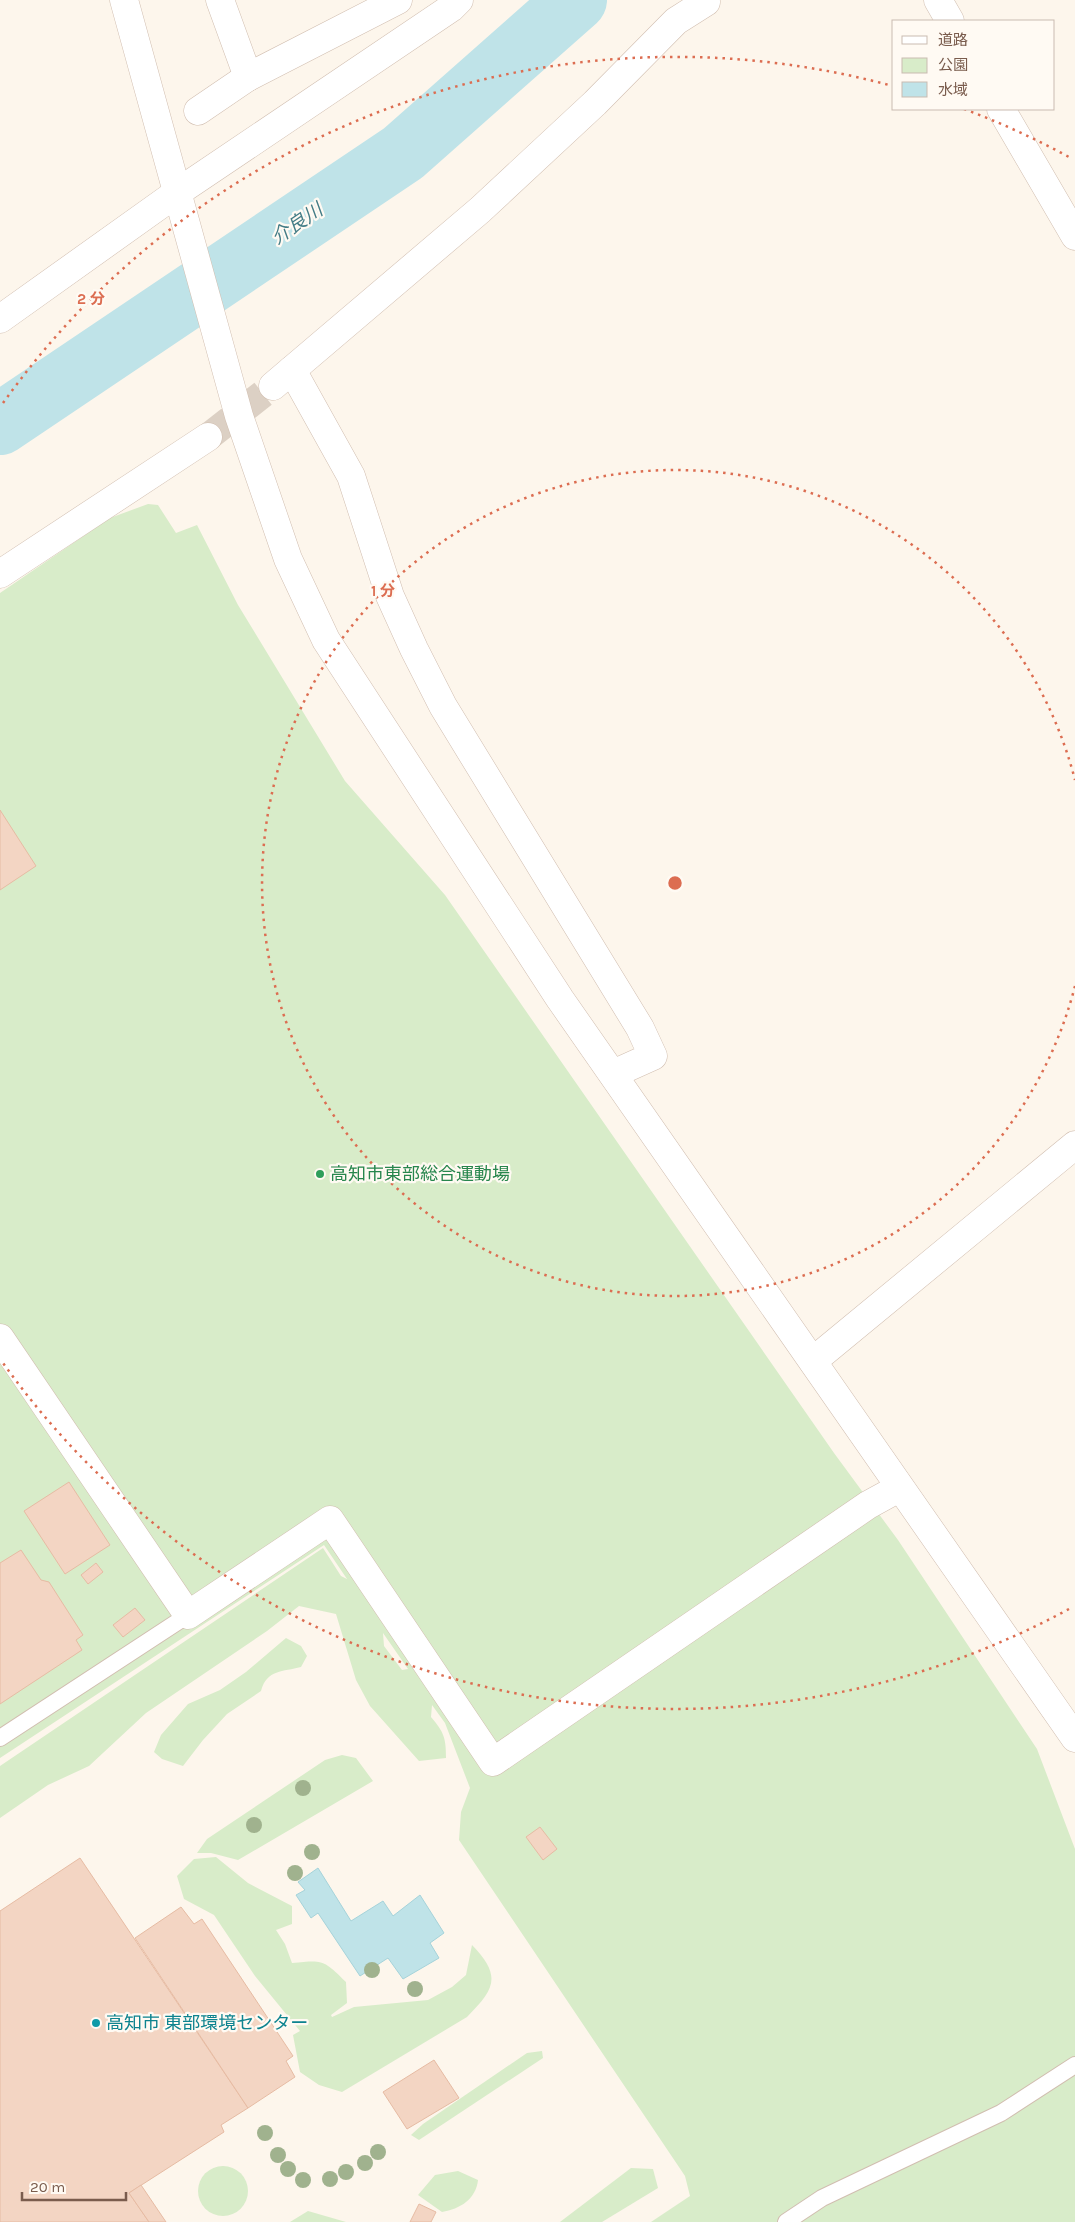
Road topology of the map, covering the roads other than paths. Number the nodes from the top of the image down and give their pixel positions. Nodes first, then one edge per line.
1 (124, 0) edge
2 (220, 0) edge
3 (398, 0) edge
4 (459, 0) edge
5 (938, 0) edge
6 (707, 1) edge
7 (949, 20) edge
8 (248, 77) junction
9 (1002, 110) edge
10 (198, 111) dead end
11 (179, 197) junction
12 (1075, 236) edge
13 (0, 319) edge
14 (208, 437) tunnel mouth
15 (0, 574) edge
16 (612, 1074) junction
17 (1075, 1145) edge
18 (0, 1338) edge
19 (813, 1361) junction
20 (899, 1488) junction
21 (188, 1615) junction
22 (0, 1738) edge
23 (1075, 1738) edge
24 (1075, 2065) edge
25 (786, 2222) edge

1 - 11 street
2 - 8 street
3 - 8 street
4 - 11 street
5 - 7 street
6 - 16 street
8 - 10 street
9 - 12 street
11 - 13 street
11 - 16 street
14 - 15 street
16 - 19 street
17 - 19 street
18 - 21 street
19 - 20 street
20 - 21 street
20 - 23 street
21 - 22 lane
24 - 25 lane

